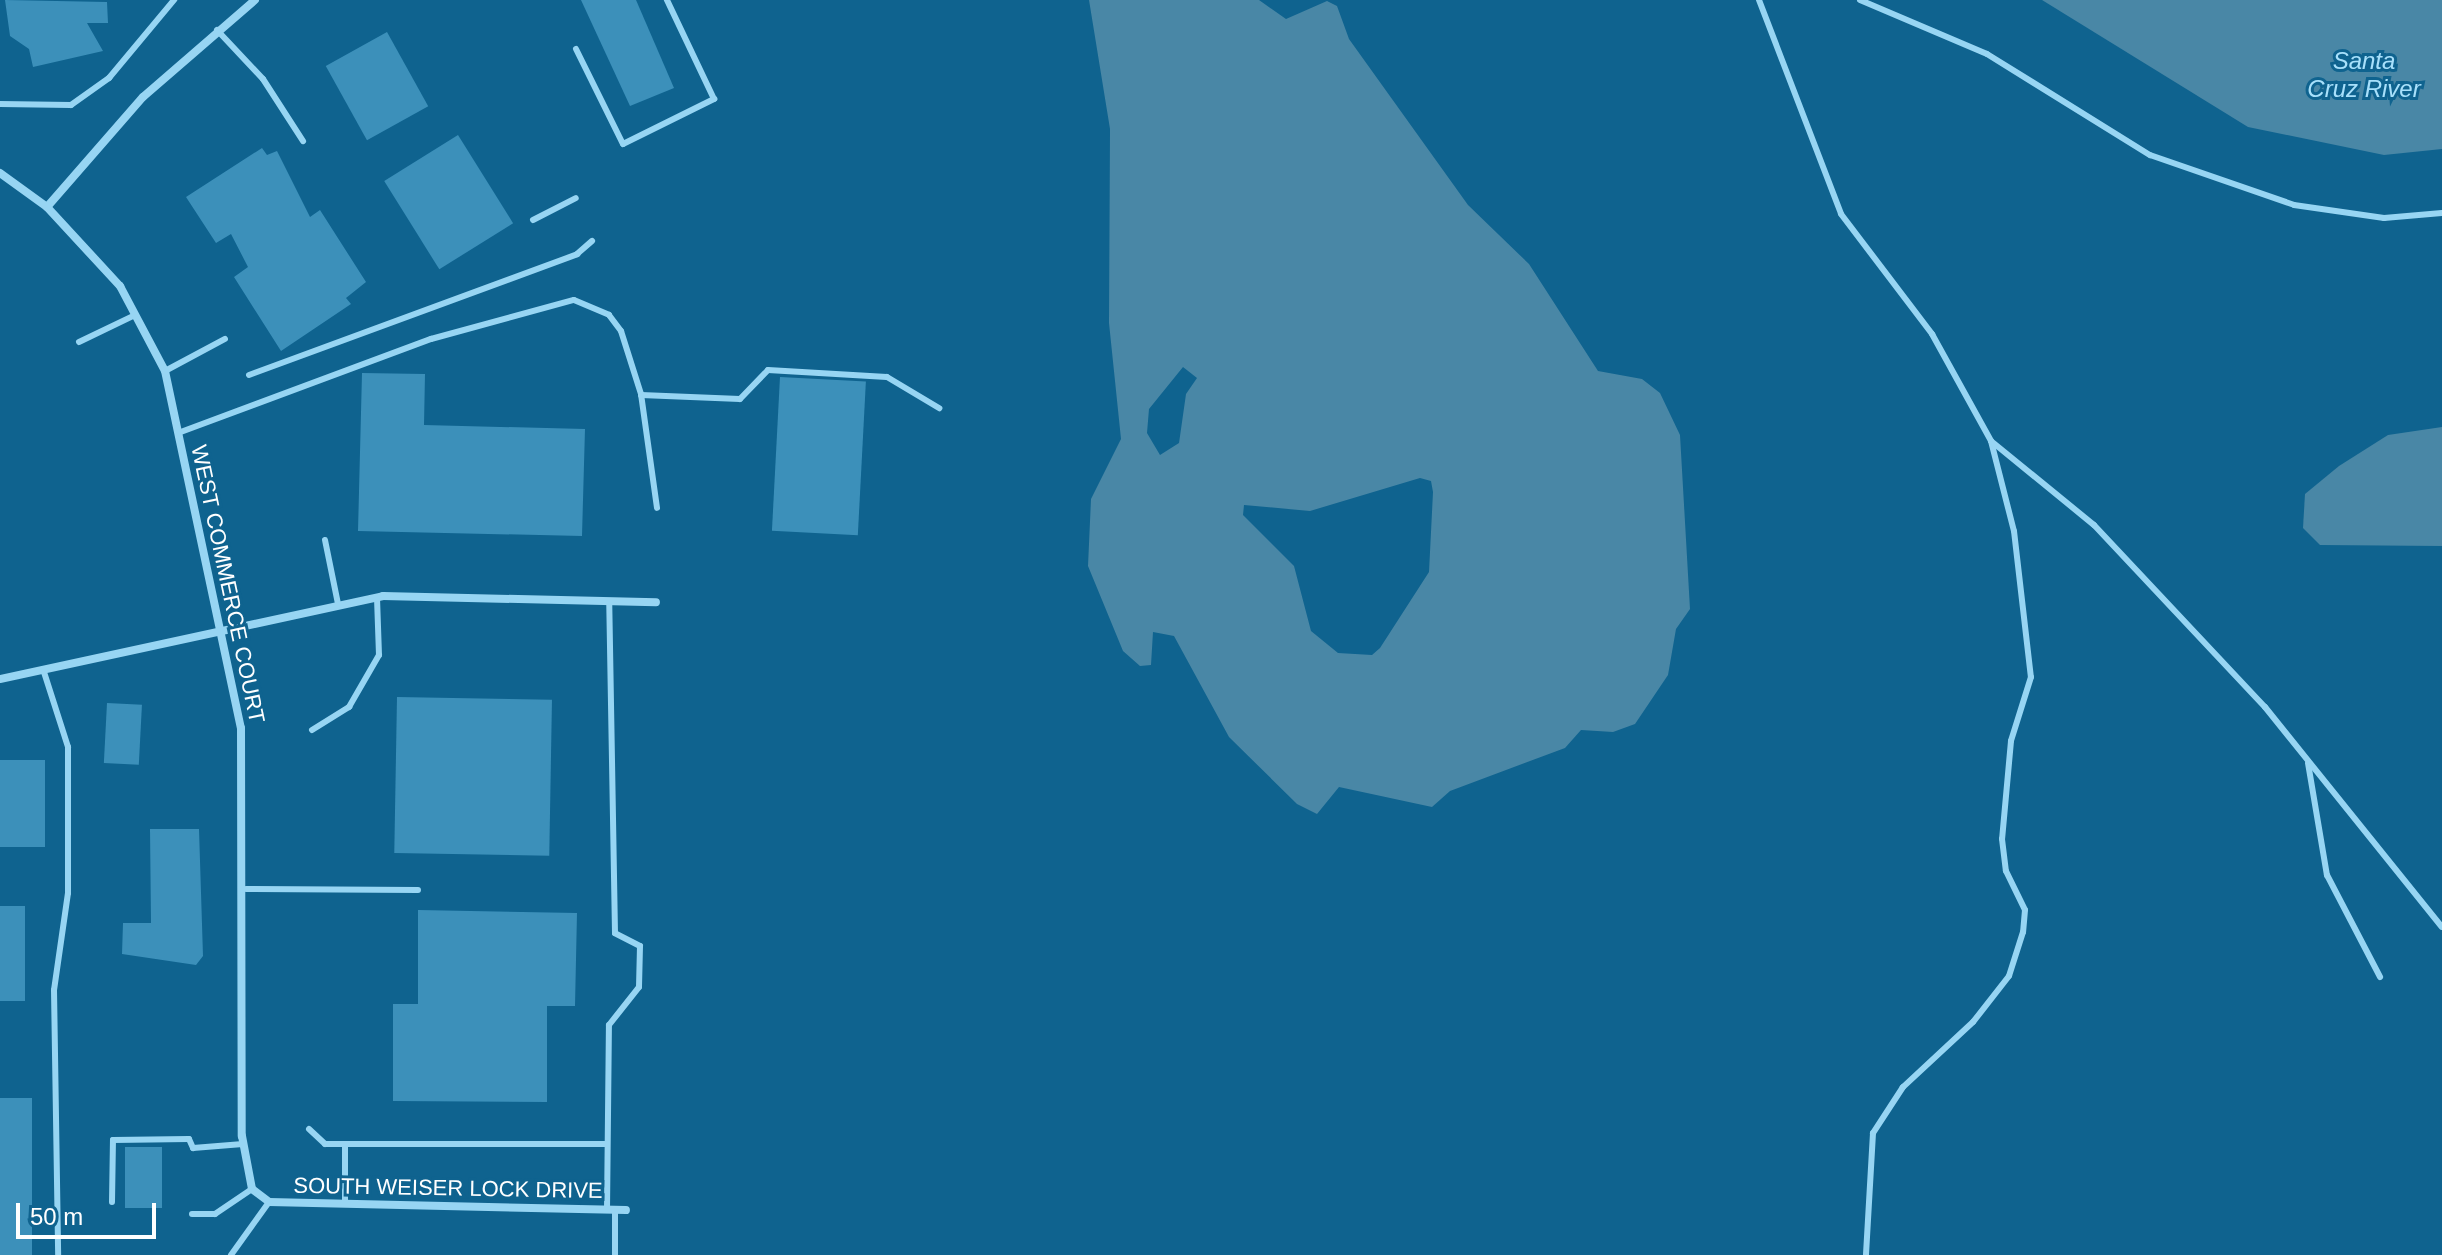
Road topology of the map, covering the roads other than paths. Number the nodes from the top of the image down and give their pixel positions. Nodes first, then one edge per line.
1 (174, 0) edge
2 (254, 0) edge
3 (667, 0) edge
4 (1759, 0) edge
5 (1860, 0) edge
6 (217, 30) junction
7 (576, 49) dead end
8 (0, 104) edge
9 (303, 141) dead end
10 (0, 173) edge
11 (576, 198) dead end
12 (47, 207) junction
13 (2442, 213) edge
14 (533, 220) dead end
15 (592, 241) dead end
16 (135, 315) junction
17 (225, 339) dead end
18 (79, 342) dead end
19 (165, 371) junction
20 (249, 375) dead end
21 (641, 395) junction
22 (939, 408) dead end
23 (178, 433) junction
24 (1991, 441) junction
25 (657, 508) dead end
26 (325, 540) dead end
27 (377, 597) junction
28 (609, 601) junction
29 (656, 602) dead end
30 (338, 604) junction
31 (219, 629) junction
32 (43, 669) junction
33 (0, 679) edge
34 (312, 730) dead end
35 (2308, 761) junction
36 (246, 889) junction
37 (418, 890) dead end
38 (2442, 927) edge
39 (2380, 977) dead end
40 (309, 1129) dead end
41 (243, 1144) junction
42 (345, 1144) junction
43 (607, 1144) junction
44 (252, 1189) junction
45 (112, 1202) dead end
46 (269, 1202) junction
47 (345, 1204) junction
48 (611, 1210) junction
49 (626, 1210) dead end
50 (192, 1214) dead end
51 (58, 1255) edge
52 (231, 1255) edge
53 (615, 1255) edge
54 (1866, 1255) edge

1 - 8 lane
2 - 6 street
3 - 7 lane
4 - 24 lane
5 - 13 lane
6 - 9 lane
6 - 12 street
10 - 12 street, WEST COMMERCE COURT
11 - 14 lane
12 - 16 street, WEST COMMERCE COURT
15 - 20 lane
16 - 18 lane
16 - 19 street, WEST COMMERCE COURT
17 - 19 lane
19 - 23 street, WEST COMMERCE COURT
21 - 22 lane
21 - 23 lane
21 - 25 lane
23 - 31 street, WEST COMMERCE COURT
24 - 35 lane
24 - 54 lane
26 - 30 lane
27 - 28 street
27 - 30 street
27 - 34 lane
28 - 29 street
28 - 43 lane
30 - 31 street
31 - 32 street
31 - 36 street, WEST COMMERCE COURT
32 - 33 street
32 - 51 lane
35 - 38 lane
35 - 39 lane
36 - 37 lane
36 - 41 street, WEST COMMERCE COURT
40 - 42 lane
41 - 44 street, WEST COMMERCE COURT
41 - 45 lane
42 - 43 lane
42 - 47 lane
43 - 48 lane
44 - 46 street
44 - 50 lane
46 - 47 street, SOUTH WEISER LOCK DRIVE
46 - 52 lane
47 - 48 street, SOUTH WEISER LOCK DRIVE
48 - 49 street, SOUTH WEISER LOCK DRIVE
48 - 53 lane

